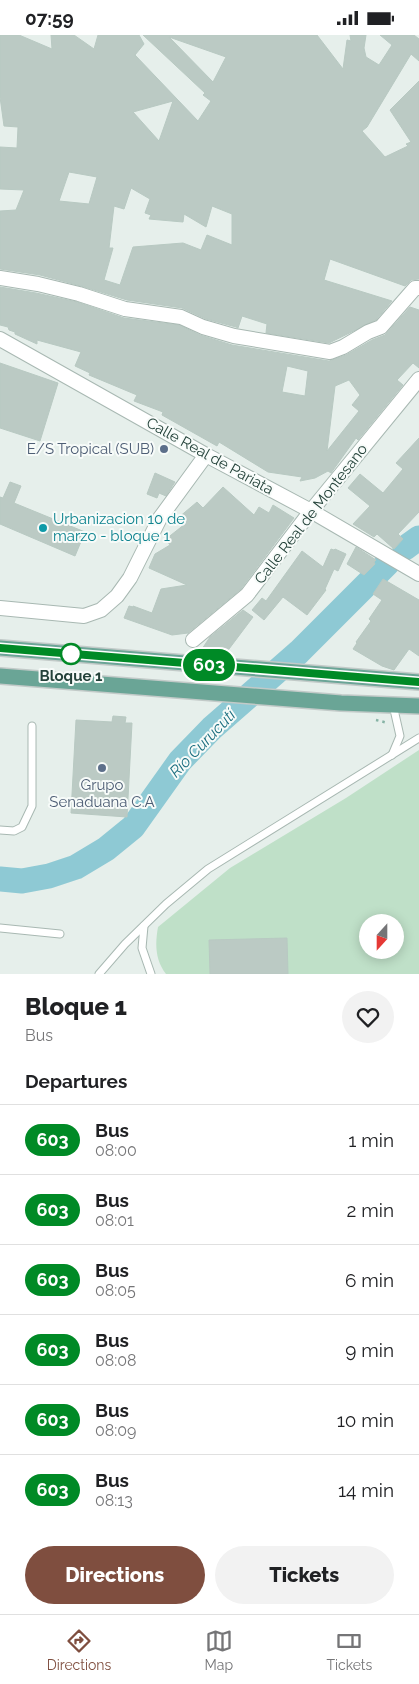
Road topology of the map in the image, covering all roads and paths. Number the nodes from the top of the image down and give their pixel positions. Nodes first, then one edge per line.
1 (0, 278) edge
2 (419, 288) edge
3 (0, 339) edge
4 (419, 379) edge
5 (206, 455) junction
6 (311, 511) junction
7 (419, 574) edge
8 (0, 609) edge
9 (194, 640) dead end
10 (0, 648) edge
11 (0, 676) edge
12 (419, 682) edge
13 (392, 704) junction
14 (419, 706) edge
15 (369, 719) dead end
16 (397, 725) junction
17 (32, 726) dead end
18 (419, 739) edge
19 (392, 755) junction
20 (0, 830) edge
21 (144, 926) junction
22 (0, 928) edge
23 (60, 934) dead end
24 (99, 974) edge
25 (151, 974) edge

1 - 2 street
3 - 5 street, Calle Real de Pariata
4 - 6 street, Calle Real de Montesano
5 - 6 street, Calle Real de Pariata
5 - 8 street
6 - 7 street, Calle Real de Pariata
6 - 9 street, Calle Real de Montesano
10 - 12 main road
11 - 13 main road
13 - 14 main road
13 - 16 lane
15 - 16 path
16 - 19 lane
17 - 20 lane
18 - 19 lane
19 - 21 lane
21 - 24 lane
21 - 25 lane
22 - 23 lane

